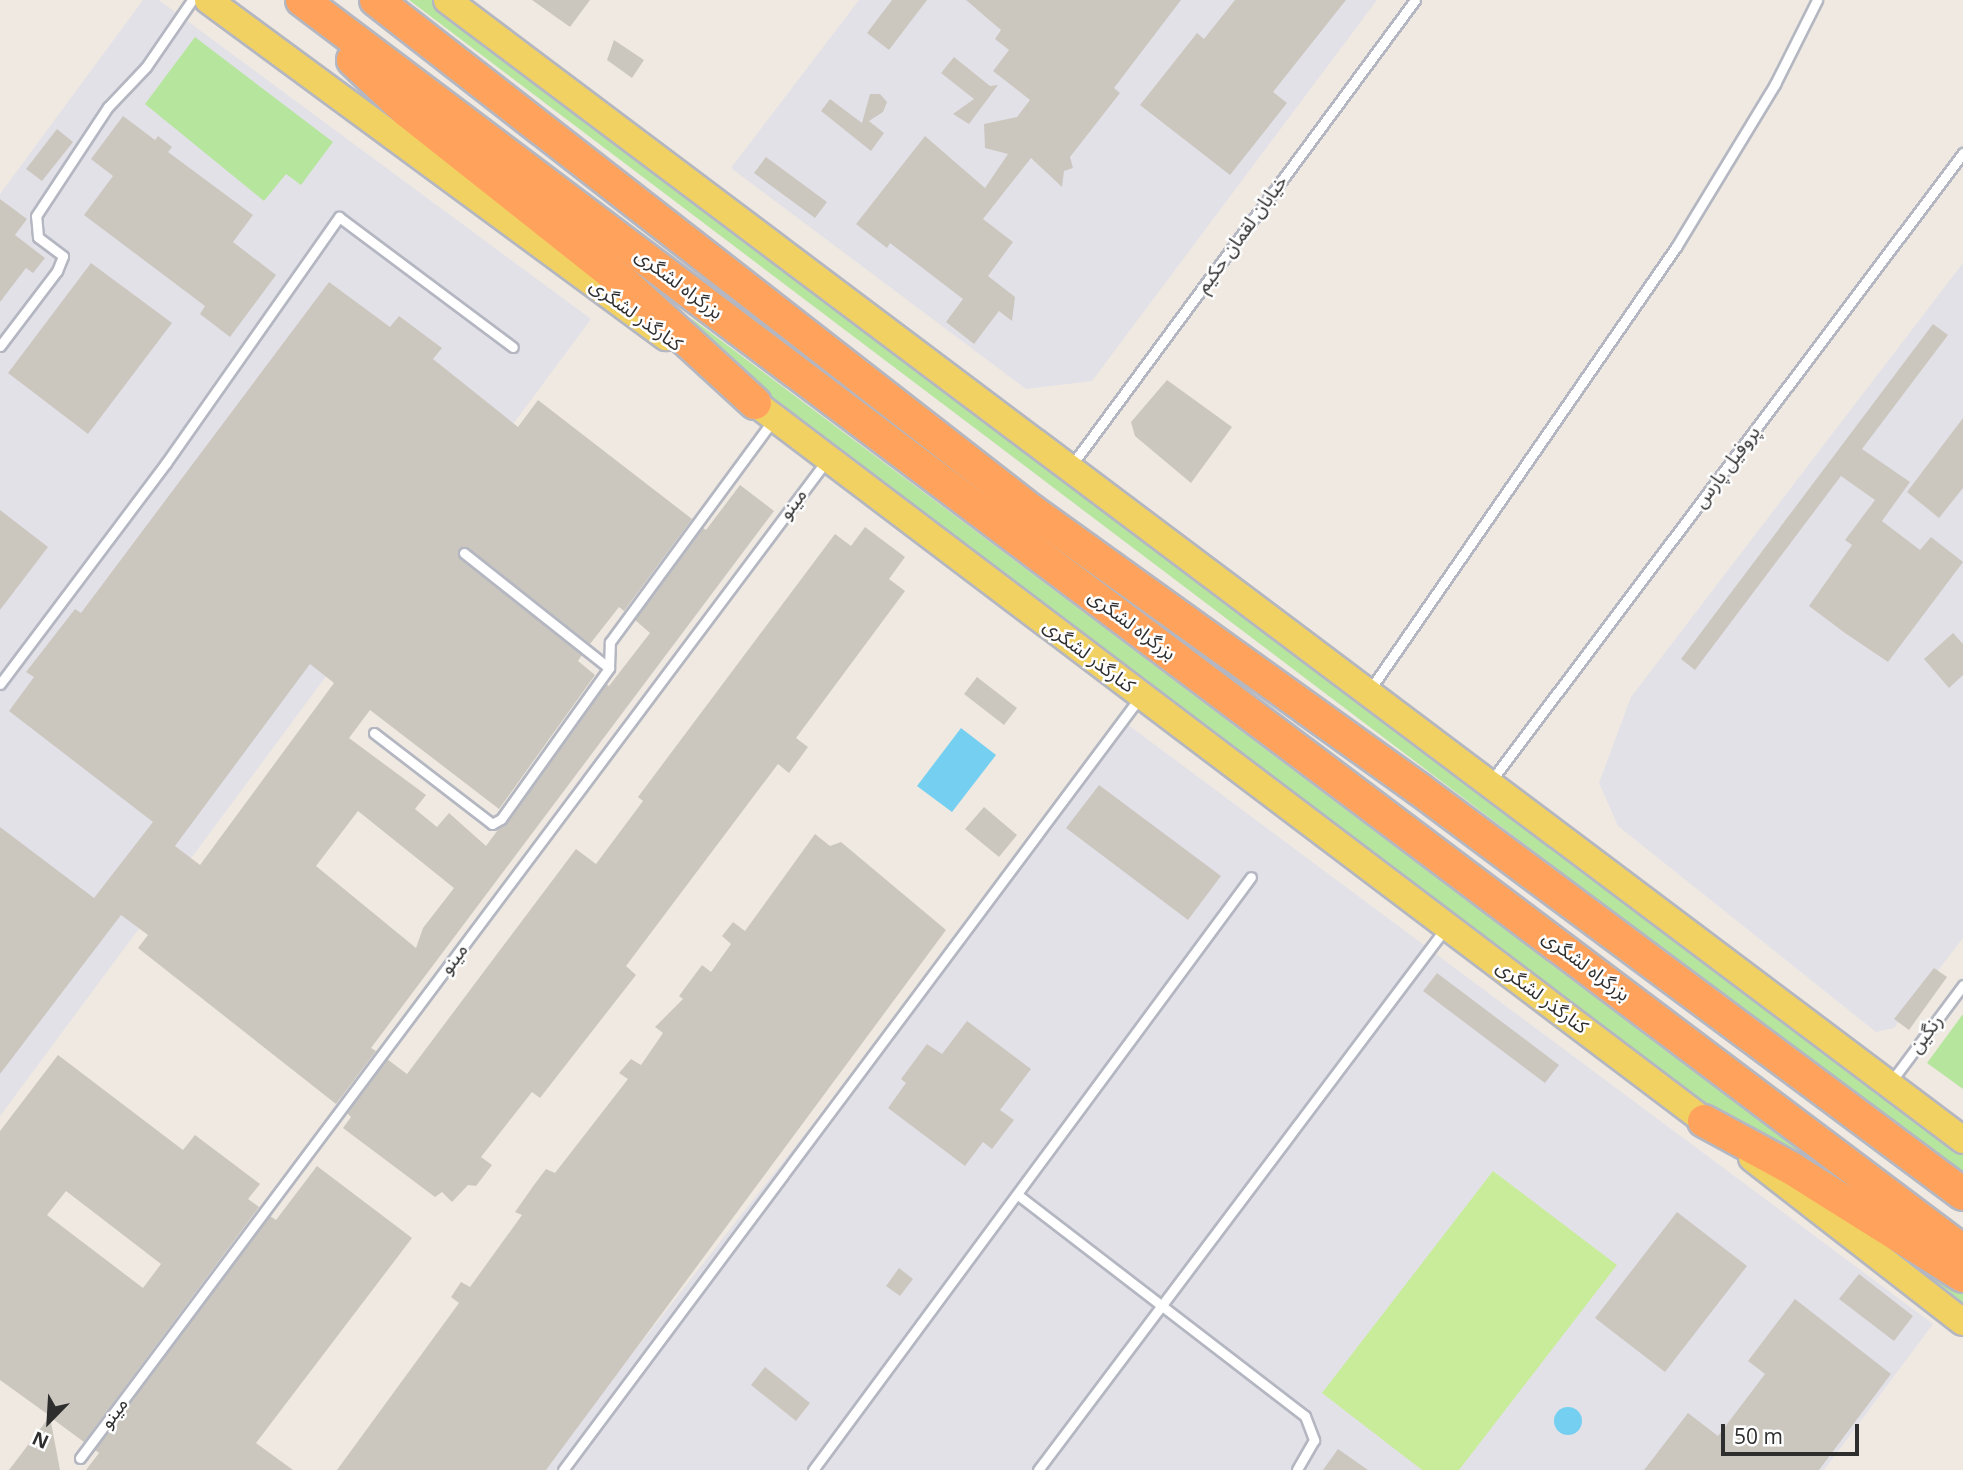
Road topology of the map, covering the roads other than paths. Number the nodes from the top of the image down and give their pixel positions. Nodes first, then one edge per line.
1 (192, 0) edge
2 (208, 0) edge
3 (292, 0) edge
4 (302, 0) edge
5 (376, 0) edge
6 (447, 0) edge
7 (1415, 0) edge
8 (1817, 0) edge
9 (1963, 153) edge
10 (0, 346) edge
11 (513, 347) dead end
12 (764, 411) junction
13 (827, 459) junction
14 (1070, 468) junction
15 (464, 552) dead end
16 (609, 668) junction
17 (0, 684) edge
18 (1368, 693) junction
19 (1141, 696) junction
20 (374, 733) dead end
21 (1490, 782) junction
22 (1251, 877) dead end
23 (1448, 926) junction
24 (1963, 985) edge
25 (1889, 1084) junction
26 (1704, 1121) junction
27 (1963, 1140) edge
28 (1963, 1194) edge
29 (1018, 1195) junction
30 (1963, 1251) edge
31 (1963, 1276) edge
32 (1161, 1305) junction
33 (1963, 1322) edge
34 (80, 1458) dead end
35 (563, 1470) edge
36 (813, 1470) edge
37 (1038, 1470) edge
38 (1297, 1470) edge

1 - 10 lane
2 - 12 main road, کنارگذر لشگری
3 - 12 highway
4 - 30 highway, بزرگراه لشگری
5 - 28 highway, بزرگراه لشگری
6 - 14 main road
7 - 14 lane, خیابان لقمان حکیم
8 - 18 lane
9 - 21 lane, پروفیل پارس
11 - 17 lane
12 - 13 main road, کنارگذر لشگری
12 - 16 lane
13 - 19 main road, کنارگذر لشگری
13 - 34 lane, مینو
14 - 18 main road
15 - 16 lane
16 - 20 lane
18 - 21 main road
19 - 23 main road, کنارگذر لشگری
19 - 35 lane
21 - 25 main road
22 - 29 lane
23 - 26 main road, کنارگذر لشگری
23 - 32 lane
24 - 25 lane, رنگین
25 - 27 main road
26 - 31 highway
26 - 33 main road, کنارگذر لشگری
29 - 32 lane
29 - 36 lane
32 - 37 lane
32 - 38 lane

